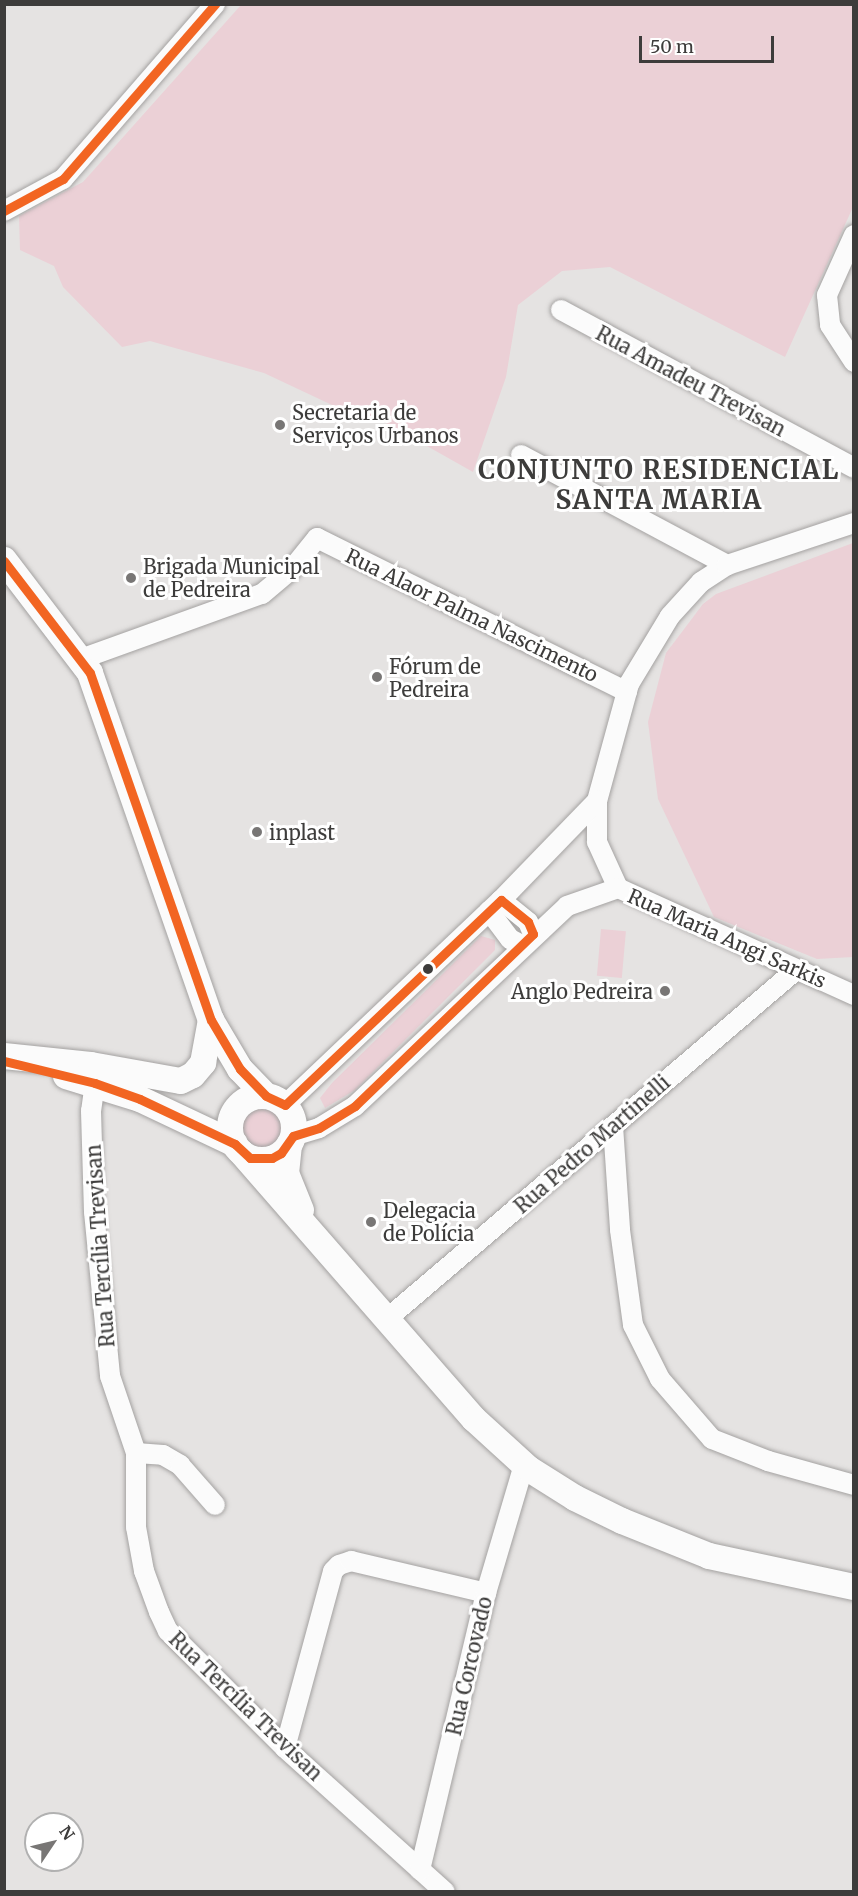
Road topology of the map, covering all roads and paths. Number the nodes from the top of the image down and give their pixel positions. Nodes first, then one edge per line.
1 (215, 4) edge
2 (4, 211) edge
3 (854, 235) edge
4 (561, 310) dead end
5 (854, 362) edge
6 (521, 455) dead end
7 (854, 468) edge
8 (854, 523) edge
9 (4, 560) edge
10 (727, 565) junction
11 (81, 659) junction
12 (627, 692) junction
13 (597, 801) junction
14 (618, 888) junction
15 (495, 906) junction
16 (528, 940) junction
17 (796, 970) junction
18 (854, 995) edge
19 (211, 1020) junction
20 (4, 1056) edge
21 (4, 1061) edge
22 (95, 1083) junction
23 (275, 1101) junction
24 (613, 1126) junction
25 (291, 1141) junction
26 (238, 1148) junction
27 (333, 1258) junction
28 (388, 1318) junction
29 (136, 1453) junction
30 (525, 1465) junction
31 (854, 1485) edge
32 (215, 1504) dead end
33 (854, 1587) edge
34 (486, 1593) junction
35 (285, 1748) junction
36 (420, 1870) junction
37 (445, 1892) edge

1 - 2 street
3 - 5 street
4 - 7 street, Rua Amadeu Trevisan
6 - 10 street
8 - 10 street
9 - 11 main road
10 - 12 street
11 - 12 street, Rua Alaor Palma Nascimento
11 - 19 main road
12 - 13 street
13 - 14 street
13 - 15 street
14 - 16 street, Rua Maria Angi Sarkis
14 - 17 street, Rua Maria Angi Sarkis
15 - 16 street
15 - 23 street
16 - 25 street, Rua Maria Angi Sarkis
17 - 18 street, Rua Maria Angi Sarkis
17 - 24 street, Rua Pedro Martinelli
19 - 20 main road
19 - 23 main road
21 - 22 main road
22 - 26 main road
22 - 29 street, Rua Tercília Trevisan
23 - 25 main road
23 - 26 main road
24 - 28 street, Rua Pedro Martinelli
24 - 31 street
25 - 26 main road
25 - 27 main road
26 - 27 main road
27 - 28 main road
28 - 30 main road
29 - 32 street
29 - 35 street, Rua Tercília Trevisan
30 - 33 main road
30 - 34 street, Rua Corcovado
34 - 35 street
34 - 36 street, Rua Corcovado
35 - 36 street, Rua Tercília Trevisan
36 - 37 street, Rua Tercília Trevisan

